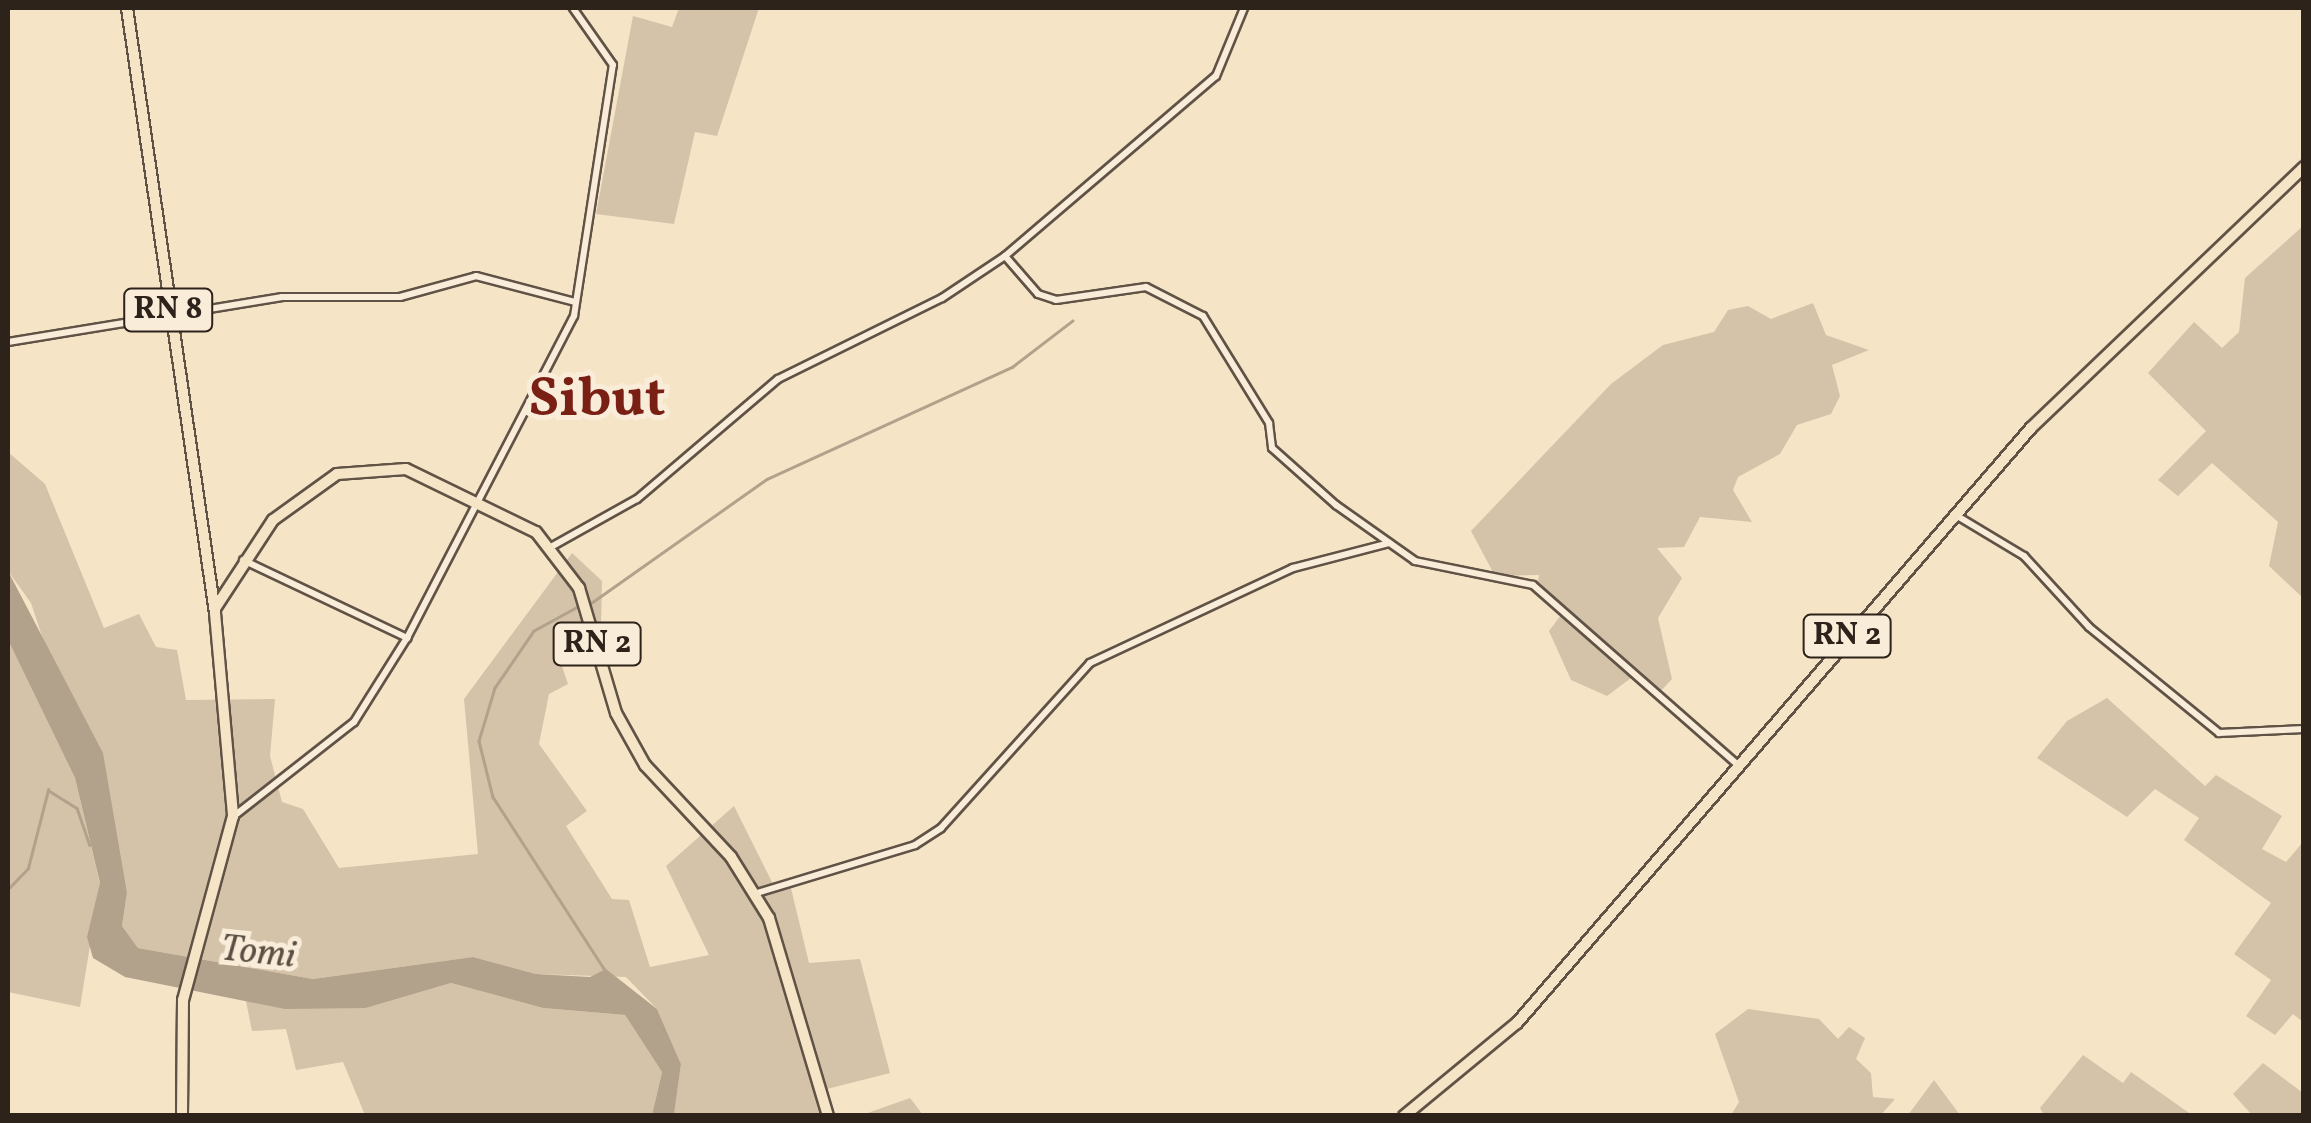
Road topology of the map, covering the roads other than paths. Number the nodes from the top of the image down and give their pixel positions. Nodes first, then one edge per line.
1 (127, 8) edge
2 (572, 8) edge
3 (1244, 8) edge
4 (2304, 168) edge
5 (1005, 256) junction
6 (575, 302) junction
7 (170, 320) junction
8 (8, 342) edge
9 (477, 496) junction
10 (1954, 514) junction
11 (1390, 543) junction
12 (551, 547) junction
13 (242, 559) junction
14 (214, 612) junction
15 (407, 638) junction
16 (2304, 729) edge
17 (1738, 764) junction
18 (232, 816) junction
19 (757, 894) junction
20 (182, 1116) edge
21 (828, 1116) edge
22 (1404, 1116) edge

1 - 7 main road, RN 8
2 - 6 street
3 - 5 street
4 - 10 main road, RN 2
5 - 11 street
5 - 12 street
6 - 7 street
6 - 9 street
7 - 8 street
7 - 14 main road, RN 8
9 - 12 main road, RN 2
9 - 13 main road, RN 2
9 - 15 street
10 - 16 street
10 - 17 main road, RN 2
11 - 17 street
11 - 19 street
12 - 19 main road, RN 2
13 - 14 main road, RN 2
13 - 15 street
14 - 18 main road
15 - 18 street
17 - 22 main road, RN 2
18 - 20 main road
19 - 21 main road, RN 2

